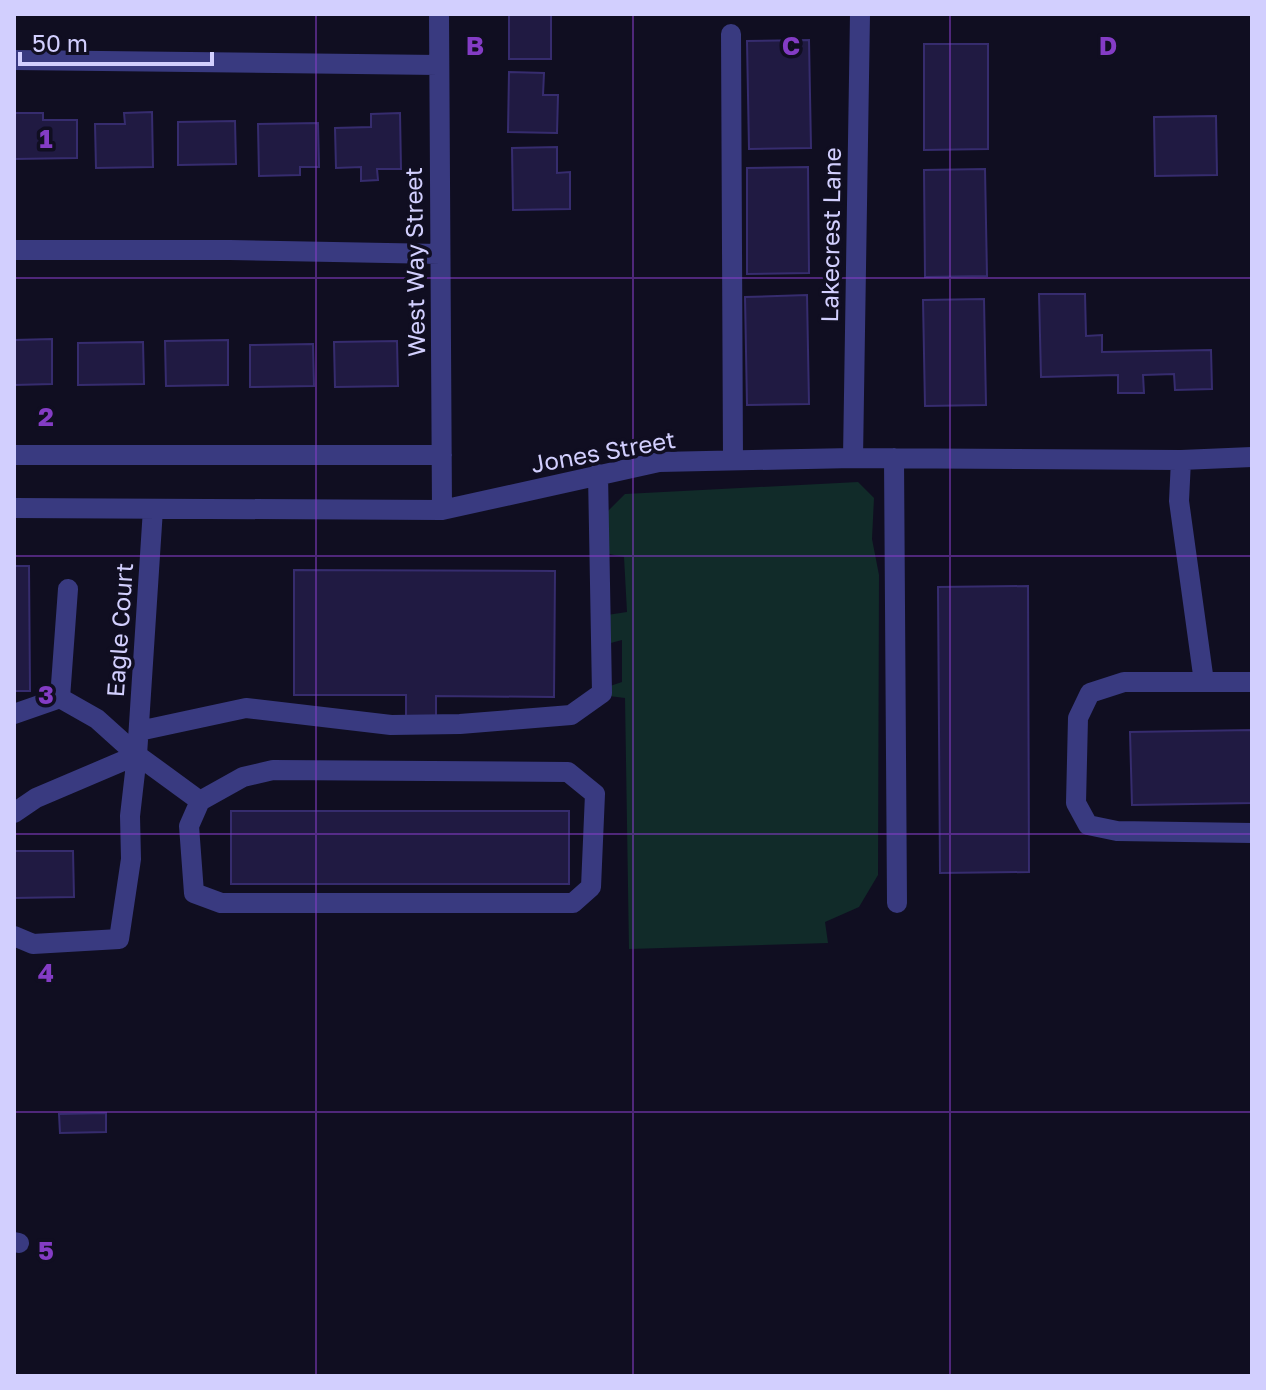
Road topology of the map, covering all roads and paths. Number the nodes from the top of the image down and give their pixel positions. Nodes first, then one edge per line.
1 (439, 14) edge
2 (860, 14) edge
3 (731, 34) dead end
4 (14, 60) edge
5 (438, 65) junction
6 (14, 250) edge
7 (440, 254) junction
8 (14, 455) edge
9 (442, 455) junction
10 (1252, 457) edge
11 (853, 458) junction
12 (894, 458) junction
13 (733, 460) junction
14 (1181, 460) junction
15 (598, 474) junction
16 (14, 508) edge
17 (153, 509) junction
18 (442, 510) junction
19 (68, 589) dead end
20 (1204, 682) junction
21 (1252, 682) edge
22 (60, 698) junction
23 (14, 714) edge
24 (139, 731) junction
25 (137, 755) junction
26 (200, 801) junction
27 (14, 813) edge
28 (1252, 833) edge
29 (897, 903) dead end
30 (14, 936) edge

1 - 5 street, West Way Street
2 - 11 street, Lakecrest Lane
3 - 13 street
4 - 5 street
5 - 7 street, West Way Street
6 - 7 street
7 - 9 street, West Way Street
8 - 9 street
9 - 18 street, West Way Street
10 - 14 street, Jones Street
11 - 12 street, Jones Street
11 - 13 street, Jones Street
12 - 14 street, Jones Street
12 - 29 street
13 - 15 street, Jones Street
14 - 20 street
15 - 18 street, Jones Street
15 - 24 street
16 - 17 street, Jones Street
17 - 18 street, Jones Street
17 - 24 street, Eagle Court
19 - 22 street
20 - 21 street
20 - 28 street
22 - 23 street
22 - 25 street
24 - 25 street, Eagle Court
25 - 26 street
25 - 27 street
25 - 30 street, Eagle Court
26 - 26 street

